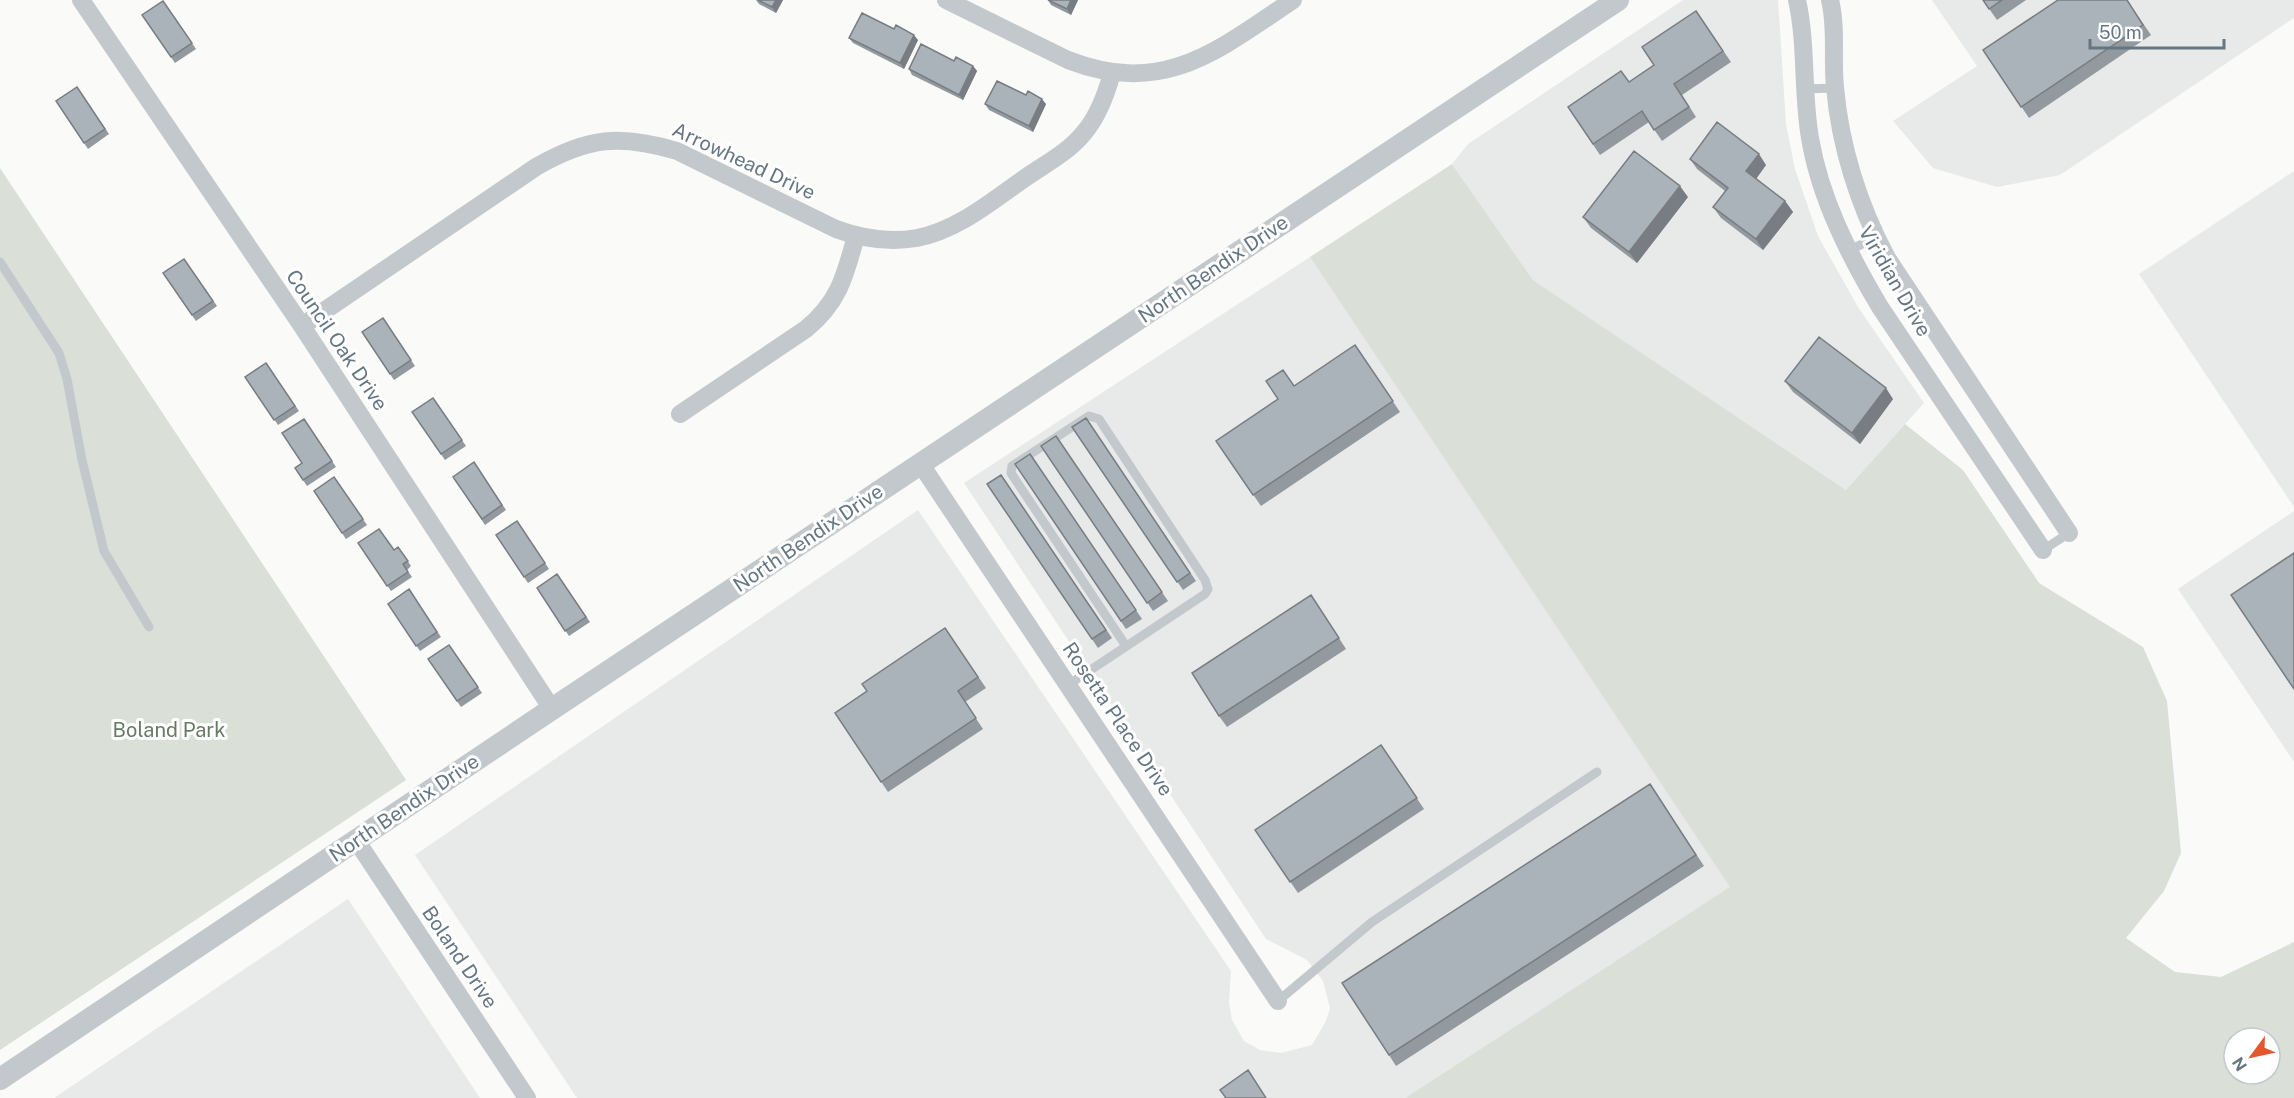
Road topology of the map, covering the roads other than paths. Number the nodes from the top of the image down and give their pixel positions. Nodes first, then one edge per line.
1 (81, 0) edge
2 (946, 0) edge
3 (1293, 0) edge
4 (1618, 0) edge
5 (1797, 0) edge
6 (1830, 0) edge
7 (1112, 73) junction
8 (1835, 88) junction
9 (1805, 89) junction
10 (856, 236) junction
11 (1875, 237) junction
12 (1849, 251) junction
13 (0, 262) edge
14 (302, 326) junction
15 (680, 414) dead end
16 (920, 463) junction
17 (2069, 533) joint
18 (2043, 550) joint
19 (149, 627) dead end
20 (1126, 646) junction
21 (1068, 685) junction
22 (552, 708) junction
23 (1597, 772) dead end
24 (356, 840) junction
25 (1278, 1000) joint
26 (0, 1079) edge
27 (527, 1098) edge

1 - 14 street, Council Oak Drive
2 - 7 street
3 - 7 street
4 - 16 street, North Bendix Drive
5 - 9 street, Viridian Drive
6 - 8 street, Viridian Drive
7 - 10 street, Arrowhead Drive
8 - 9 lane
8 - 11 street, Viridian Drive
9 - 12 street, Viridian Drive
10 - 14 street, Arrowhead Drive
10 - 15 street
11 - 12 lane
11 - 17 street, Viridian Drive
12 - 18 street, Viridian Drive
13 - 19 lane
14 - 22 street, Council Oak Drive
16 - 21 street, Rosetta Place Drive
16 - 22 street, North Bendix Drive
17 - 18 lane
20 - 20 lane
20 - 21 lane
21 - 25 street, Rosetta Place Drive
22 - 24 street, North Bendix Drive
23 - 25 lane
24 - 26 street, North Bendix Drive
24 - 27 street, Boland Drive

